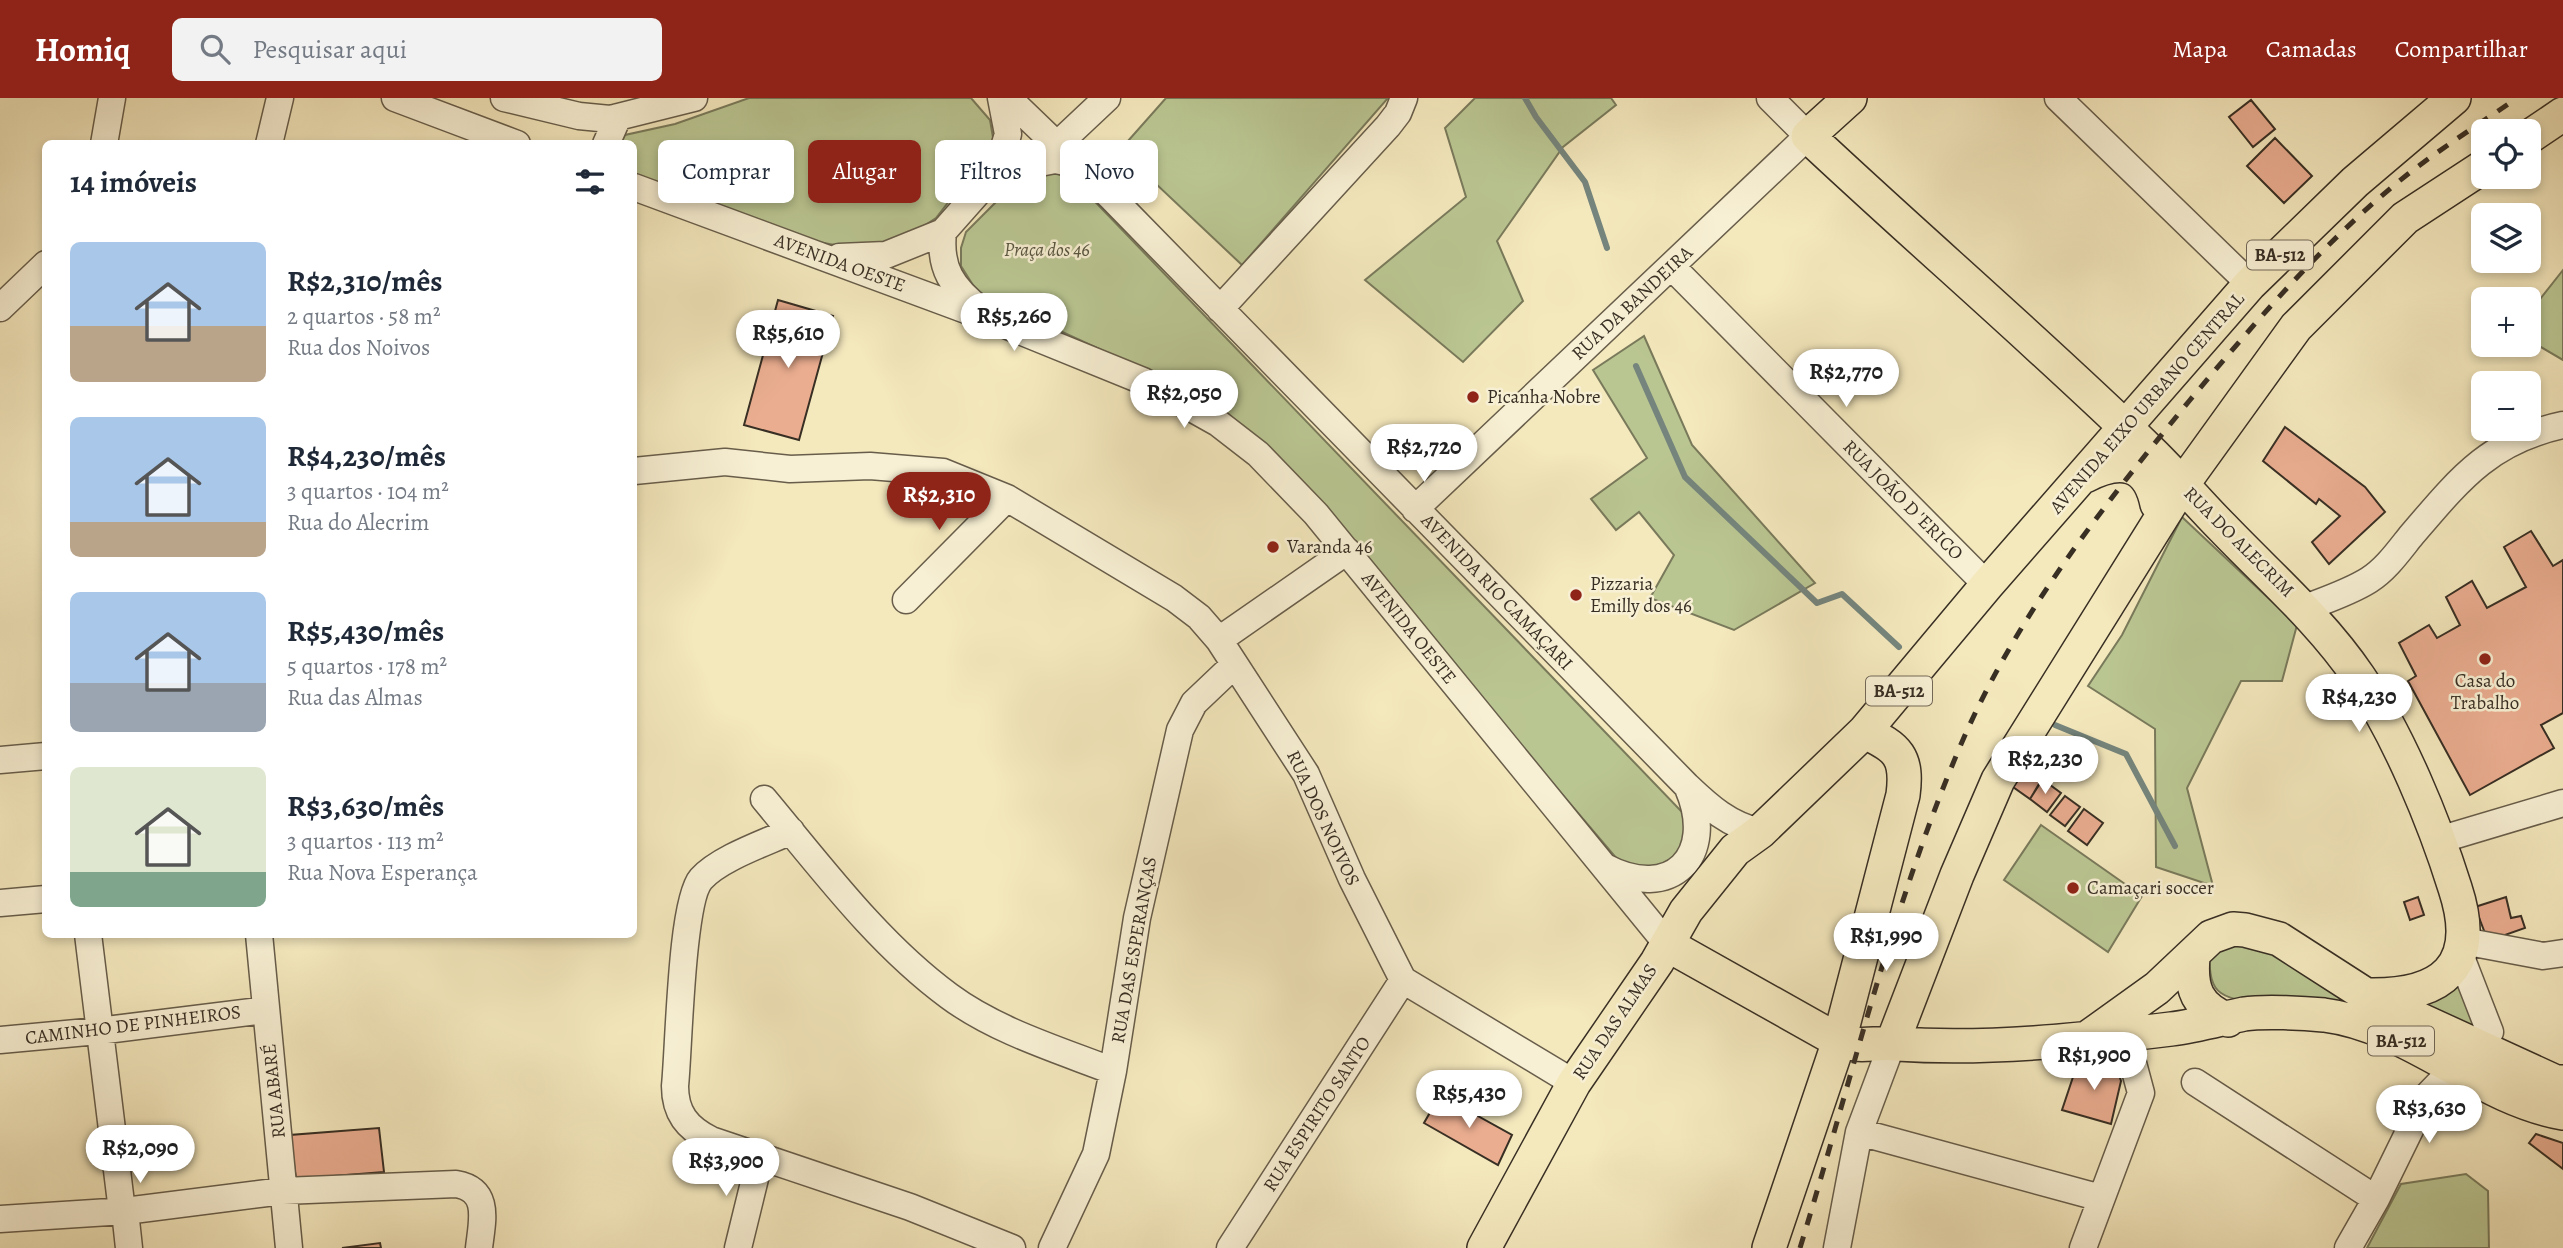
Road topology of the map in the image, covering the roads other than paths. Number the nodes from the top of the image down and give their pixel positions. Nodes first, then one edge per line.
1 (112, 98) edge
2 (280, 98) edge
3 (395, 98) edge
4 (504, 98) edge
5 (694, 98) edge
6 (1002, 98) edge
7 (1008, 98) edge
8 (1107, 98) edge
9 (1770, 98) edge
10 (1850, 98) edge
11 (2058, 98) edge
12 (2454, 98) edge
13 (1412, 104) edge
14 (2563, 114) edge
15 (618, 117) junction
16 (2541, 129) edge
17 (1808, 136) junction
18 (105, 140) edge
19 (270, 140) edge
20 (506, 140) edge
21 (608, 140) edge
22 (1006, 140) edge
23 (1057, 145) junction
24 (1060, 148) edge
25 (2471, 175) edge
26 (637, 188) edge
27 (969, 203) edge
28 (1115, 203) edge
29 (943, 232) junction
30 (819, 256) junction
31 (1671, 266) junction
32 (42, 268) edge
33 (2250, 284) junction
34 (0, 308) edge
35 (1220, 309) junction
36 (993, 320) junction
37 (2563, 425) edge
38 (2125, 429) junction
39 (637, 471) edge
40 (2085, 476) junction
41 (2182, 485) junction
42 (1007, 498) junction
43 (1415, 509) junction
44 (2155, 531) junction
45 (1347, 551) junction
46 (1987, 585) junction
47 (905, 600) dead end
48 (2305, 608) junction
49 (1219, 640) junction
50 (1234, 665) junction
51 (1864, 732) junction
52 (42, 756) edge
53 (0, 760) edge
54 (1687, 786) junction
55 (764, 799) dead end
56 (2563, 803) edge
57 (791, 831) junction
58 (1760, 832) junction
59 (2439, 839) junction
60 (1601, 864) junction
61 (42, 899) edge
62 (0, 904) edge
63 (88, 938) edge
64 (258, 938) edge
65 (1668, 945) junction
66 (2461, 947) junction
67 (2563, 953) edge
68 (2193, 957) junction
69 (1404, 980) junction
70 (2366, 995) junction
71 (266, 1010) junction
72 (2228, 1020) junction
73 (98, 1031) junction
74 (2490, 1032) dead end
75 (2105, 1036) junction
76 (0, 1040) edge
77 (1839, 1041) junction
78 (1892, 1044) junction
79 (2454, 1068) junction
80 (1113, 1071) junction
81 (2195, 1082) dead end
82 (2563, 1082) edge
83 (1574, 1083) junction
84 (2563, 1113) edge
85 (1859, 1132) junction
86 (760, 1158) junction
87 (283, 1191) junction
88 (2101, 1198) junction
89 (2376, 1199) junction
90 (123, 1211) junction
91 (0, 1219) edge
92 (129, 1248) edge
93 (289, 1248) edge
94 (479, 1248) edge
95 (738, 1248) edge
96 (1012, 1248) edge
97 (1052, 1248) edge
98 (1230, 1248) edge
99 (1484, 1248) edge
100 (1769, 1248) edge
101 (1837, 1248) edge
102 (2083, 1248) edge
103 (2348, 1248) edge

1 - 18 street
2 - 19 street
3 - 20 street
4 - 15 street
5 - 15 street
6 - 22 street
7 - 23 street, AVENIDA RIO CAMAÇARI
8 - 23 street
9 - 17 street
10 - 17 main road, RUA DA BANDEIRA
11 - 33 street
12 - 33 main road, AVENIDA EIXO URBANO CENTRAL / BA-512
13 - 35 street
14 - 16 main road
15 - 21 street
17 - 31 street, RUA DA BANDEIRA
17 - 38 main road, RUA DO ALECRIM
23 - 24 street, AVENIDA RIO CAMAÇARI
25 - 41 main road
26 - 30 street, AVENIDA OESTE
27 - 29 street
28 - 35 street, AVENIDA RIO CAMAÇARI
29 - 30 street
29 - 36 street
30 - 36 street, AVENIDA OESTE
31 - 43 street, RUA DA BANDEIRA
31 - 46 street, RUA JOÃO D 'ERICO
32 - 34 street
33 - 38 main road, AVENIDA EIXO URBANO CENTRAL / BA-512
35 - 43 street, AVENIDA RIO CAMAÇARI
36 - 45 street, AVENIDA OESTE
37 - 48 street
38 - 40 main road, AVENIDA EIXO URBANO CENTRAL / BA-512
38 - 41 main road, RUA DO ALECRIM
39 - 42 street, RUA DOS NOIVOS
40 - 44 main road
40 - 46 main road, AVENIDA EIXO URBANO CENTRAL / BA-512
41 - 44 main road
41 - 48 main road, RUA DO ALECRIM
42 - 47 street
42 - 49 street, RUA DOS NOIVOS
43 - 54 street, AVENIDA RIO CAMAÇARI
44 - 78 main road
45 - 49 street
45 - 60 street, AVENIDA OESTE
46 - 51 main road, AVENIDA EIXO URBANO CENTRAL / BA-512
48 - 59 main road, RUA DO ALECRIM
49 - 50 street, RUA DOS NOIVOS
50 - 69 street, RUA DOS NOIVOS
50 - 80 street, RUA DAS ESPERANÇAS
51 - 58 main road, AVENIDA EIXO URBANO CENTRAL / BA-512
51 - 77 main road
52 - 53 street
54 - 58 street, AVENIDA RIO CAMAÇARI
54 - 60 street
55 - 57 street
56 - 59 street
57 - 80 street
57 - 86 street
58 - 65 main road, AVENIDA EIXO URBANO CENTRAL / BA-512
59 - 66 main road, RUA DO ALECRIM
60 - 65 street, AVENIDA OESTE
61 - 62 street
63 - 73 street
64 - 71 street, RUA ABARÉ
65 - 77 main road, BA-512
65 - 83 main road, RUA DAS ALMAS
66 - 67 street
66 - 70 main road
66 - 74 street
68 - 70 main road
68 - 72 main road
68 - 75 main road
69 - 83 street
69 - 98 street, RUA ESPIRITO SANTO
70 - 82 main road
71 - 73 street, CAMINHO DE PINHEIROS
71 - 87 street, RUA ABARÉ
72 - 75 main road, BA-512
72 - 79 main road, BA-512
73 - 76 street, CAMINHO DE PINHEIROS
73 - 90 street
75 - 78 main road, BA-512
75 - 88 street
77 - 78 main road, BA-512
77 - 100 main road
78 - 85 street
79 - 84 main road, BA-512
79 - 89 street
80 - 97 street, RUA DAS ESPERANÇAS
81 - 89 street
83 - 99 main road, RUA DAS ALMAS
85 - 88 street
85 - 101 street
86 - 95 street
86 - 96 street
87 - 90 street
87 - 93 street, RUA ABARÉ
87 - 94 street
88 - 102 street
89 - 103 street
90 - 91 street
90 - 92 street

